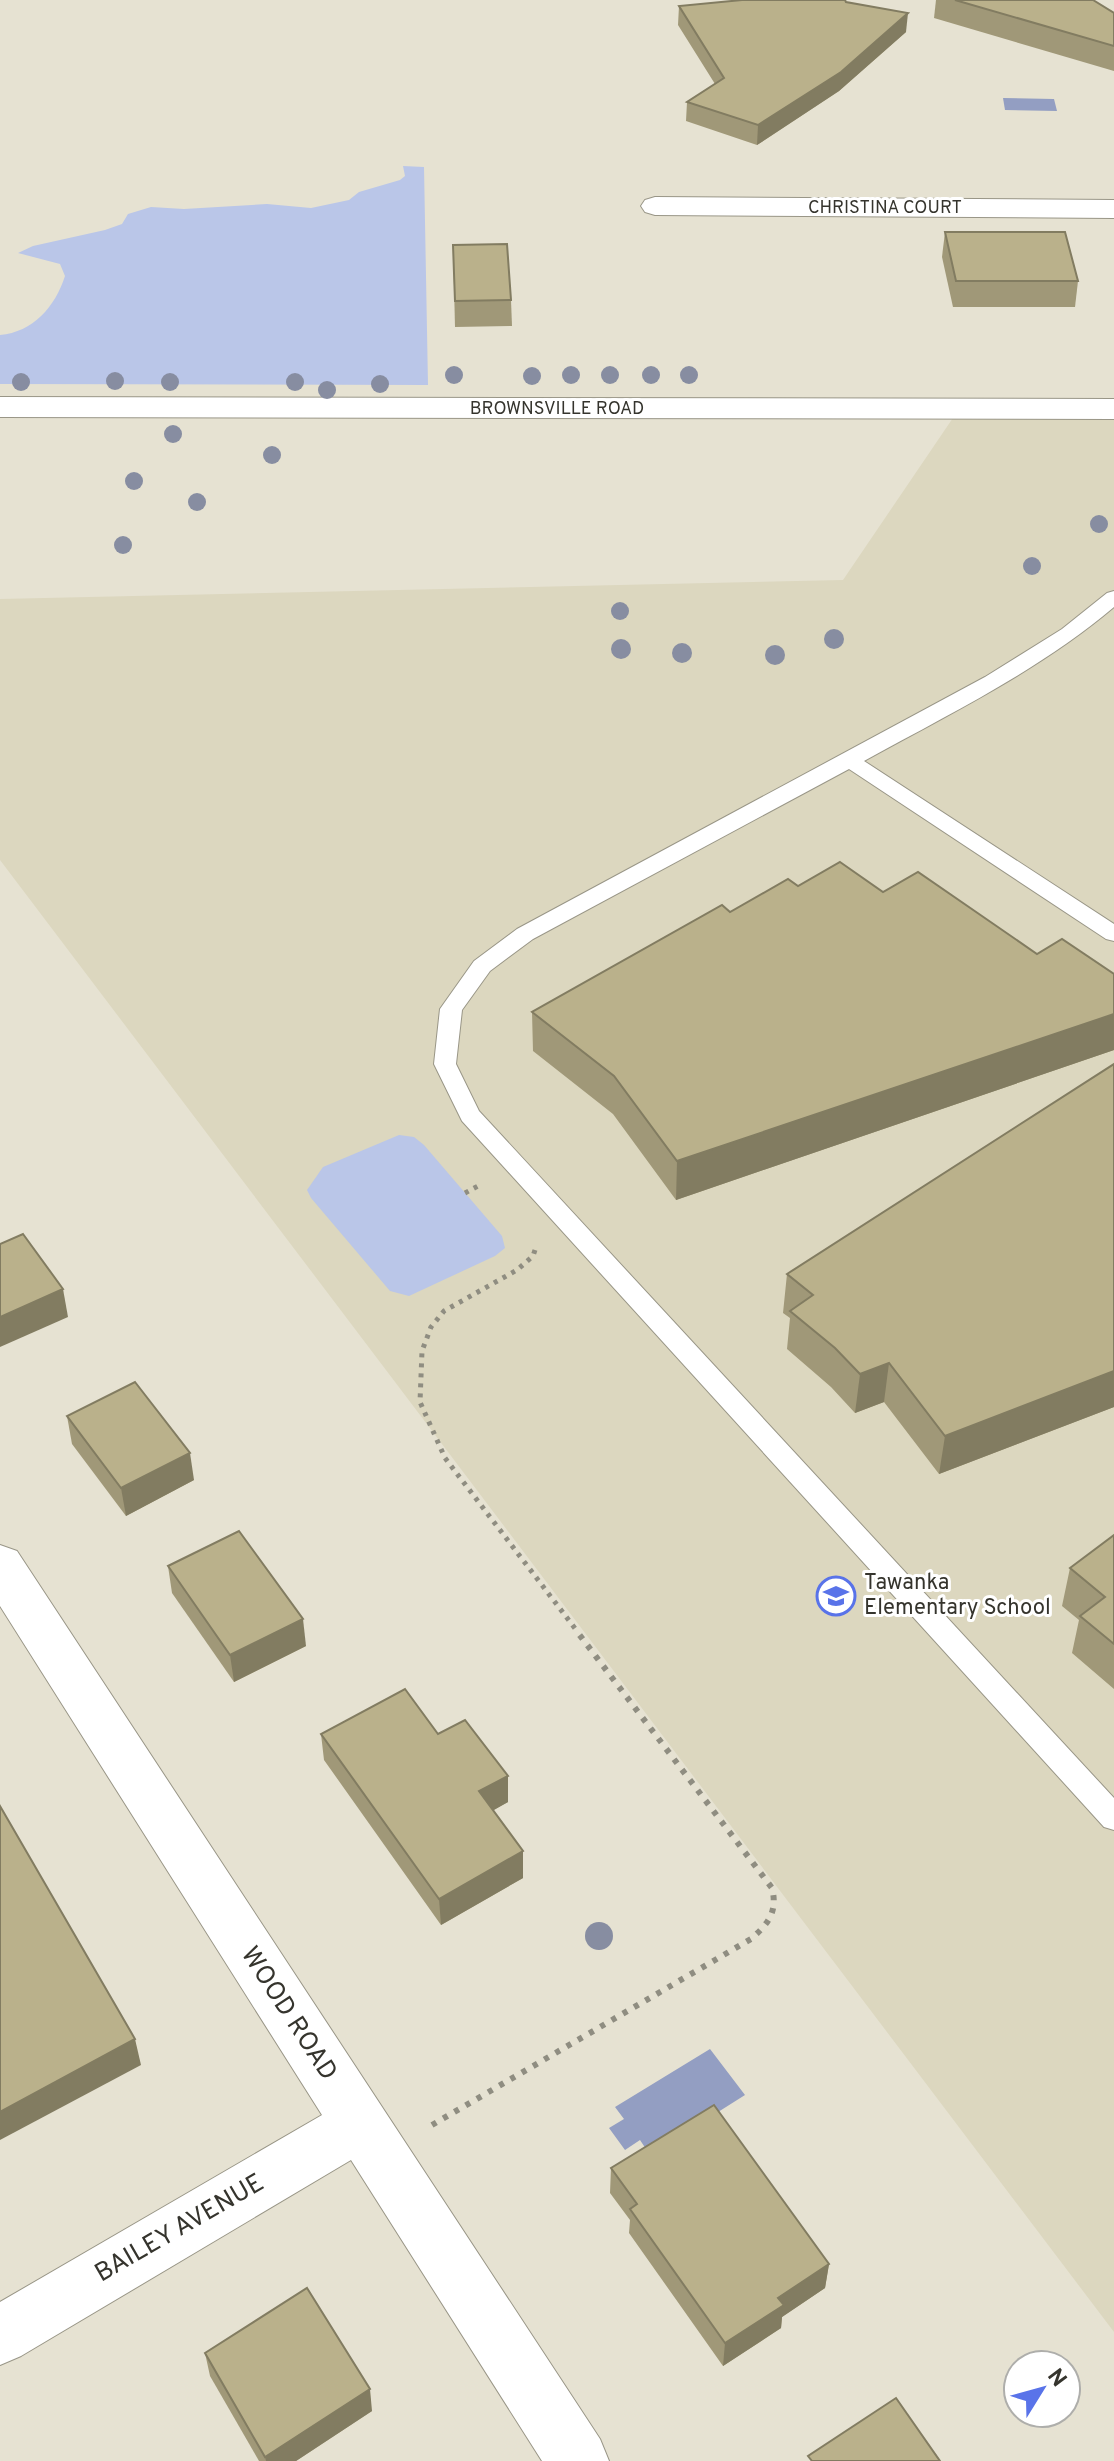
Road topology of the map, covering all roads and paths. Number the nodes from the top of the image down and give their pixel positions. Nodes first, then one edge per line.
1 (655, 206) dead end
2 (1114, 209) edge
3 (0, 407) edge
4 (1114, 409) edge
5 (1109, 610) edge
6 (849, 760) junction
7 (1114, 934) edge
8 (465, 1193) dead end
9 (490, 1194) dead end
10 (536, 1243) dead end
11 (0, 1565) edge
12 (1114, 1818) edge
13 (369, 2140) junction
14 (0, 2335) edge
15 (578, 2461) edge

1 - 2 street, CHRISTINA COURT
3 - 4 street, BROWNSVILLE ROAD
5 - 6 lane
6 - 7 lane
6 - 12 lane
8 - 9 path
10 - 13 path
11 - 13 street, WOOD ROAD
13 - 14 street, BAILEY AVENUE
13 - 15 street, WOOD ROAD

